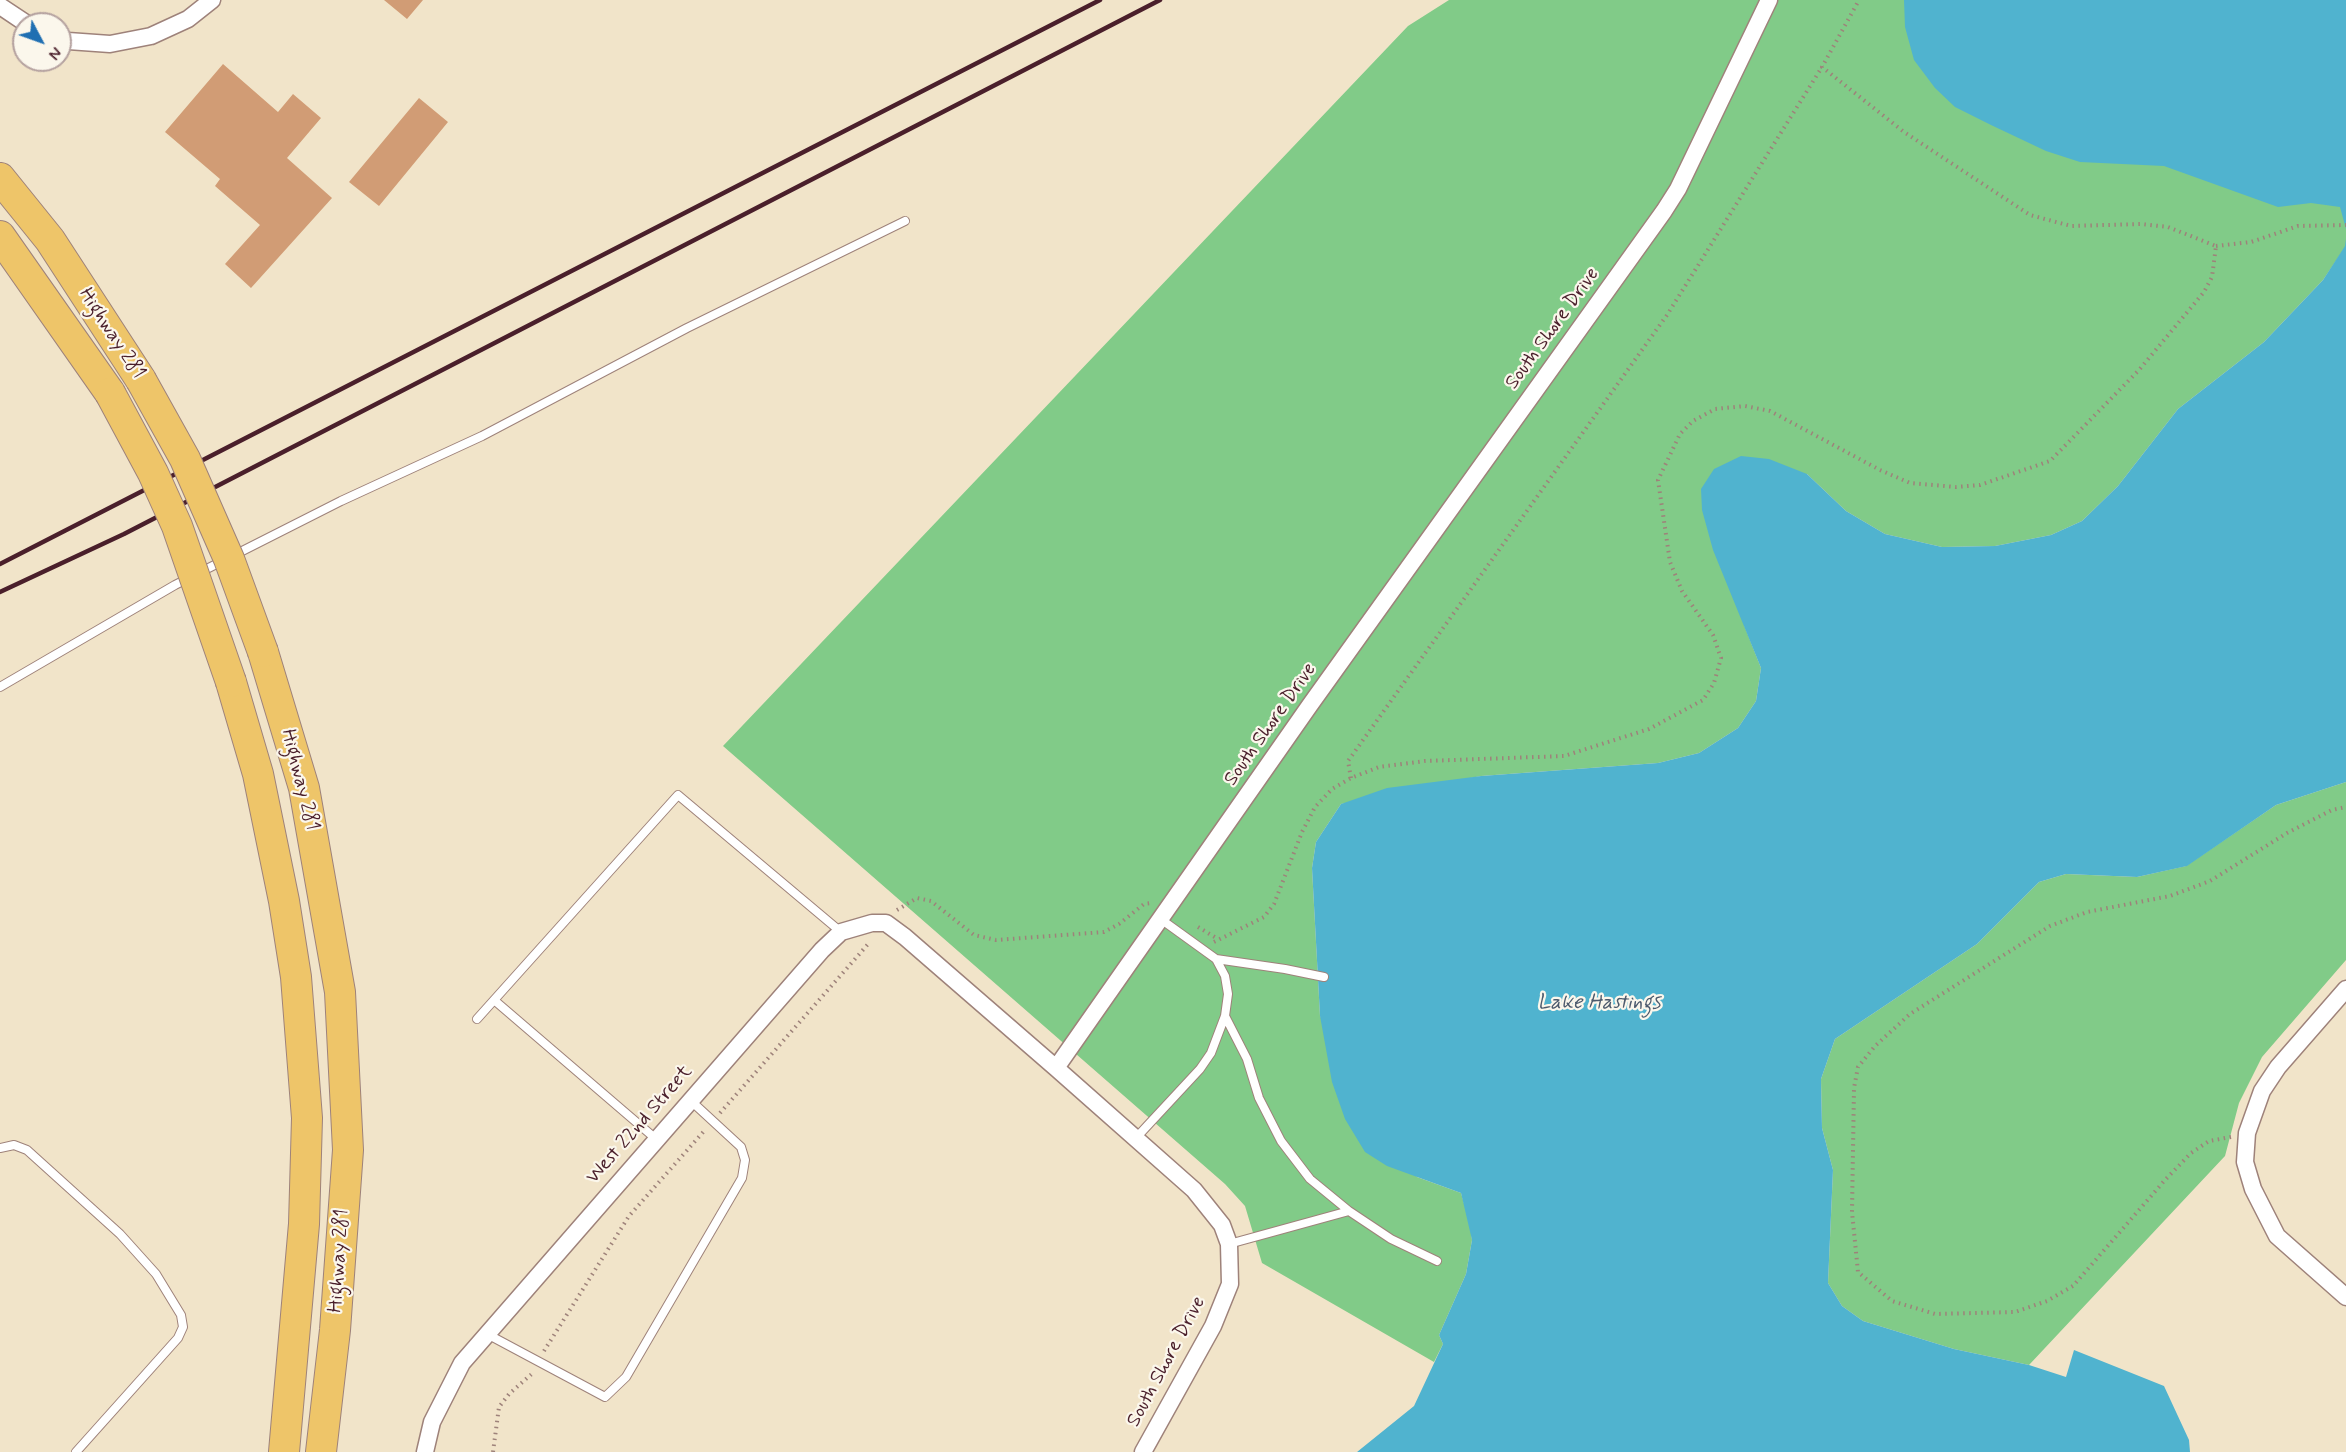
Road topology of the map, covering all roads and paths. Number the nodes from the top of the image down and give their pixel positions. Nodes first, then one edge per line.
1 (212, 0) edge
2 (1769, 0) edge
3 (1859, 0) edge
4 (72, 41) edge
5 (1822, 66) junction
6 (0, 178) edge
7 (905, 221) dead end
8 (2344, 225) edge
9 (0, 236) edge
10 (2216, 246) junction
11 (0, 687) edge
12 (1351, 778) junction
13 (2346, 807) edge
14 (1165, 915) junction
15 (886, 923) junction
16 (841, 932) junction
17 (1218, 939) junction
18 (1203, 949) junction
19 (1216, 959) junction
20 (1324, 977) dead end
21 (2346, 989) edge
22 (494, 1000) junction
23 (1225, 1016) junction
24 (477, 1019) dead end
25 (1056, 1068) junction
26 (690, 1100) junction
27 (714, 1120) junction
28 (2247, 1133) junction
29 (656, 1139) junction
30 (1135, 1139) junction
31 (0, 1148) edge
32 (1349, 1211) junction
33 (1229, 1244) junction
34 (1437, 1261) dead end
35 (2346, 1297) edge
36 (487, 1334) junction
37 (539, 1361) junction
38 (76, 1452) edge
39 (284, 1452) edge
40 (321, 1452) edge
41 (425, 1452) edge
42 (493, 1452) edge
43 (1143, 1452) edge

1 - 4 street
2 - 14 street, South Shore Drive
3 - 5 path
5 - 10 path
5 - 12 path
6 - 40 highway, Highway 281, bridge
7 - 11 lane
8 - 10 path
9 - 39 highway, Highway 281, bridge
10 - 12 path
12 - 17 path
13 - 28 path
14 - 15 path
14 - 17 path
14 - 18 lane
14 - 25 street, South Shore Drive
15 - 16 street
15 - 25 street
15 - 27 path
16 - 22 lane
16 - 26 street, West 22nd Street
17 - 18 path
18 - 19 lane
19 - 20 lane
19 - 23 lane
21 - 28 street
22 - 24 lane
22 - 29 lane
23 - 30 lane
23 - 32 lane
25 - 30 street, South Shore Drive
26 - 27 lane
26 - 29 street, West 22nd Street
27 - 37 path
27 - 37 lane
28 - 35 street
29 - 36 street, West 22nd Street
30 - 33 street, South Shore Drive
31 - 38 lane
32 - 33 lane
32 - 34 lane
33 - 43 street, South Shore Drive
36 - 37 lane
36 - 41 street, West 22nd Street
37 - 42 path

